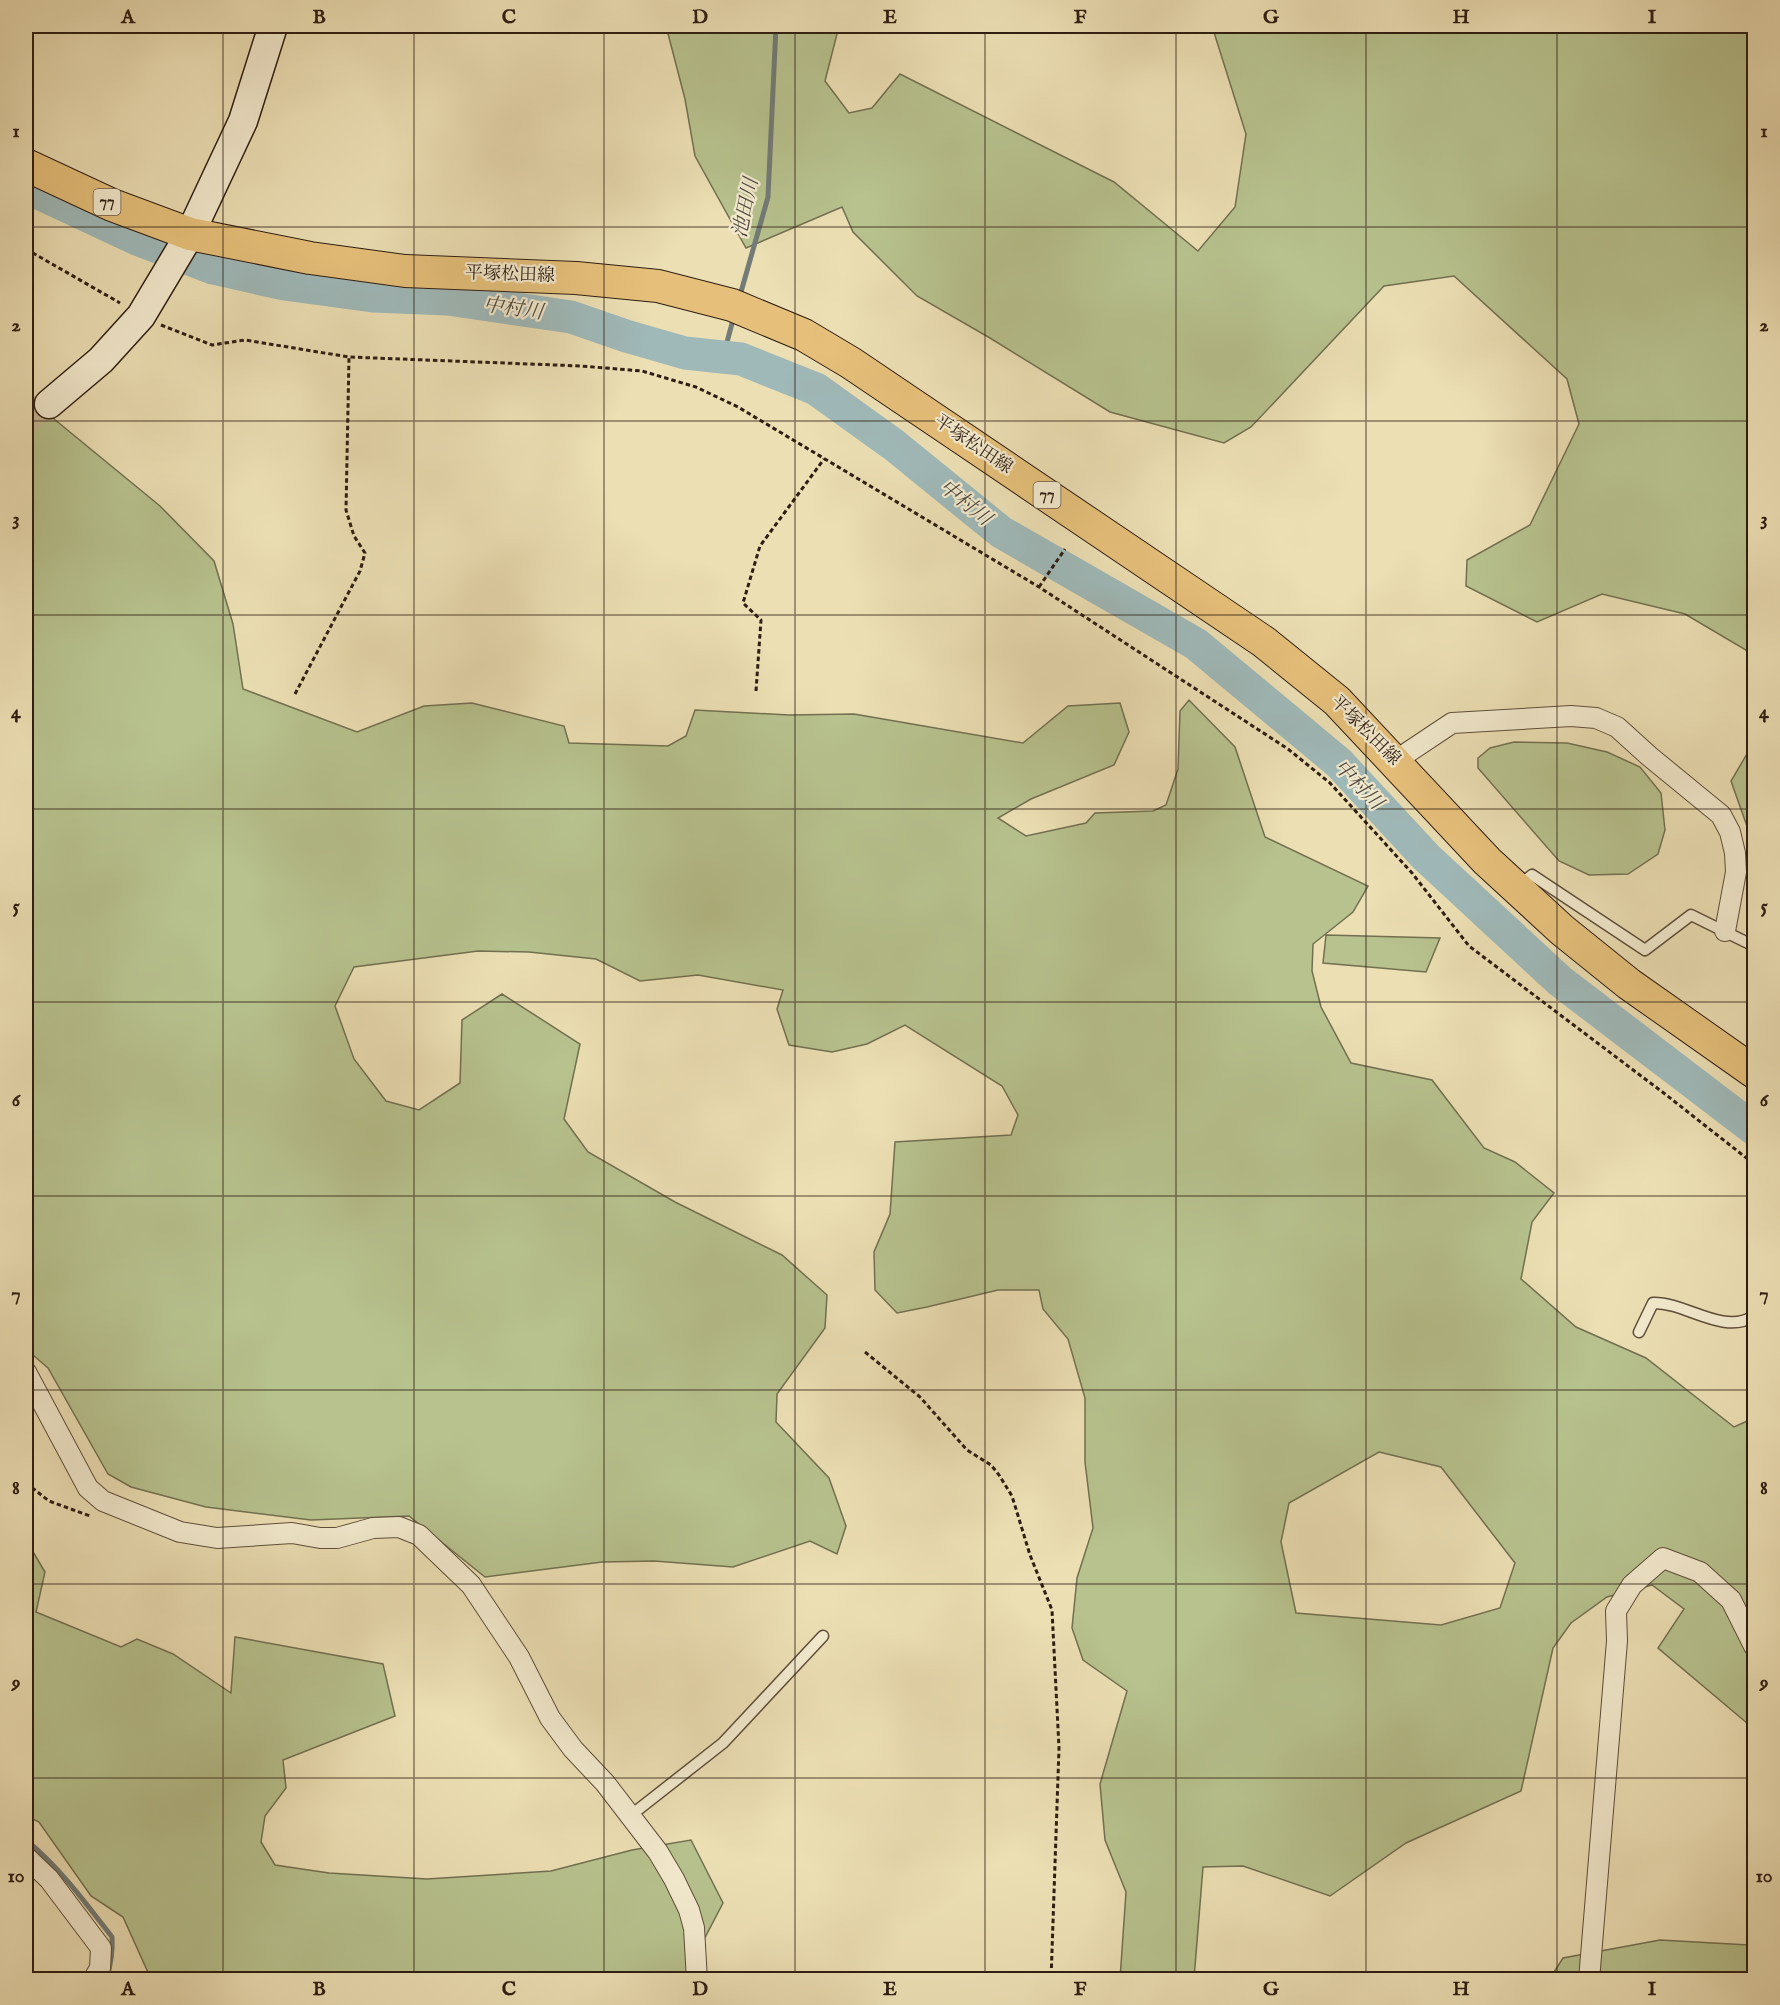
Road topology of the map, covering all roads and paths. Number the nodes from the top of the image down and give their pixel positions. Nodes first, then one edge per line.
1 (273, 26) edge
2 (26, 165) edge
3 (187, 240) junction
4 (26, 249) edge
5 (142, 314) junction
6 (349, 357) junction
7 (49, 404) tunnel mouth
8 (824, 459) junction
9 (1065, 549) dead end
10 (1039, 587) junction
11 (756, 691) dead end
12 (295, 693) dead end
13 (1395, 761) junction
14 (1514, 888) junction
15 (1725, 932) junction
16 (1755, 946) edge
17 (1755, 1072) edge
18 (1755, 1164) edge
19 (1755, 1316) edge
20 (1639, 1332) dead end
21 (865, 1352) dead end
22 (26, 1372) edge
23 (26, 1483) edge
24 (95, 1518) dead end
25 (823, 1636) dead end
26 (1755, 1646) edge
27 (630, 1816) junction
28 (26, 1857) edge
29 (93, 1980) edge
30 (697, 1980) edge
31 (1051, 1980) edge
32 (1589, 1980) edge

1 - 3 street
2 - 3 main road, 平塚松田線 / 77
3 - 5 street
3 - 13 main road, 平塚松田線 / 77
4 - 5 path
5 - 6 path
5 - 7 street
6 - 8 path
6 - 12 path
8 - 10 path
8 - 11 path
9 - 10 path
10 - 18 path
13 - 14 main road, 平塚松田線 / 77
13 - 15 street
14 - 15 lane
14 - 17 main road, 平塚松田線 / 77
15 - 16 lane
19 - 20 lane
21 - 31 path
22 - 27 street
23 - 24 path
25 - 27 lane
26 - 32 street
27 - 30 street
28 - 29 street

